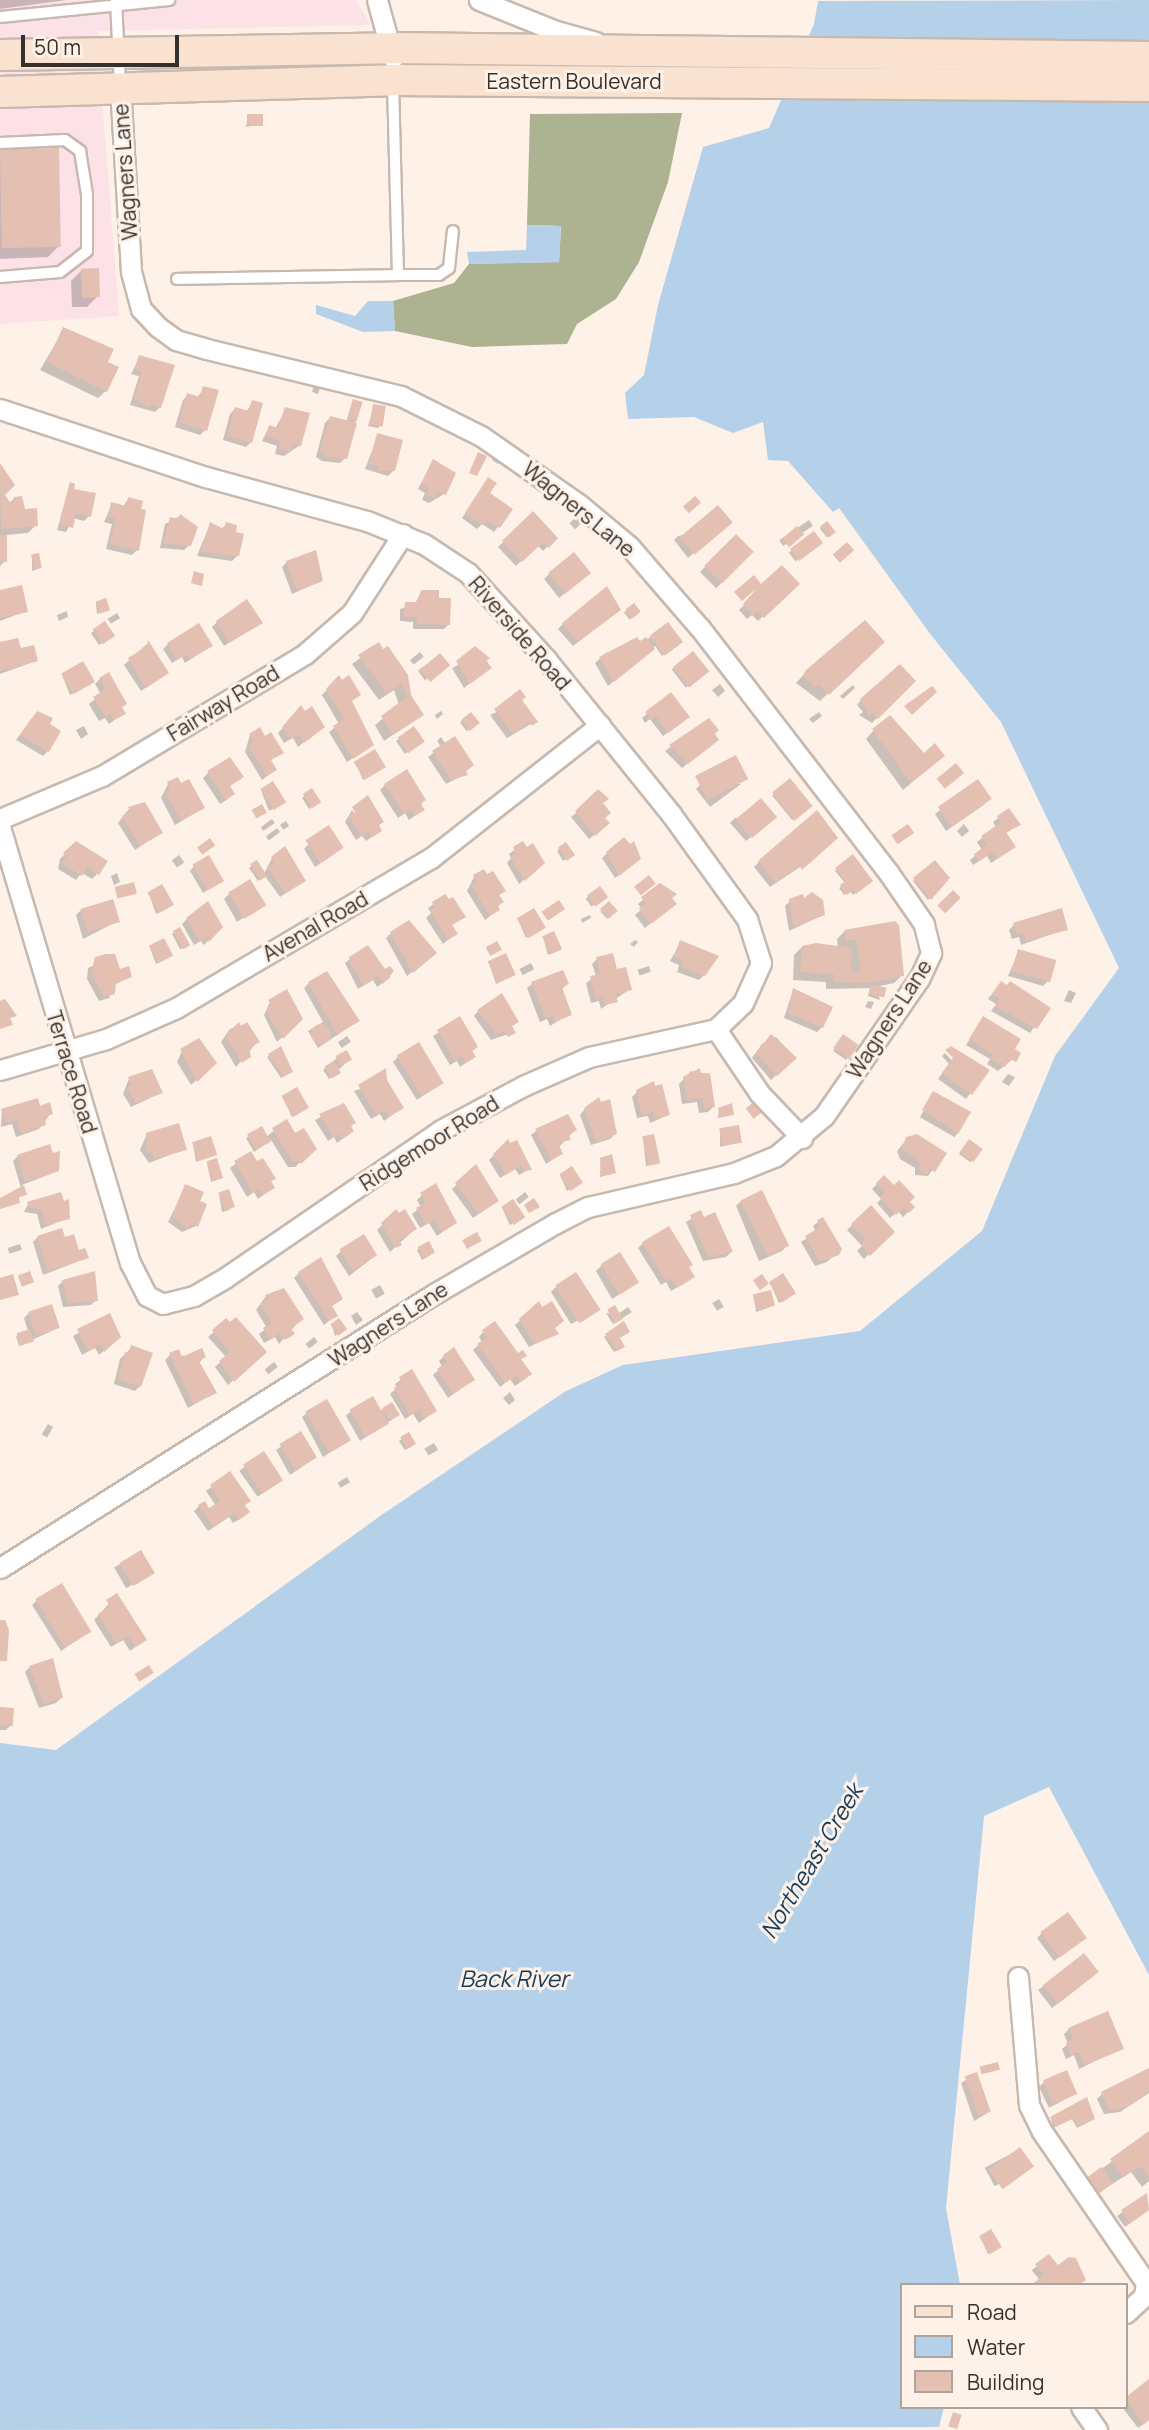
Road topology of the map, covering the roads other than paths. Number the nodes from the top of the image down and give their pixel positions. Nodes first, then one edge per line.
1 (169, 0) edge
2 (377, 0) edge
3 (479, 0) edge
4 (117, 3) edge
5 (0, 18) edge
6 (393, 47) junction
7 (118, 51) junction
8 (634, 52) junction
9 (0, 55) edge
10 (1149, 57) edge
11 (393, 80) junction
12 (1149, 86) edge
13 (120, 87) junction
14 (0, 92) edge
15 (0, 143) edge
16 (453, 231) dead end
17 (398, 275) junction
18 (0, 277) edge
19 (177, 279) dead end
20 (0, 408) edge
21 (403, 534) junction
22 (600, 725) junction
23 (0, 819) edge
24 (0, 827) edge
25 (716, 1029) junction
26 (65, 1052) junction
27 (0, 1070) edge
28 (802, 1138) junction
29 (163, 1304) joint
30 (0, 1569) edge
31 (1017, 1977) dead end
32 (1128, 2310) edge
33 (1082, 2409) edge
34 (1097, 2430) edge

1 - 4 lane
2 - 6 street
3 - 8 street
4 - 5 lane
4 - 7 lane
6 - 7 main road, Eastern Boulevard
6 - 8 main road, Eastern Boulevard
6 - 11 street
7 - 9 main road, Eastern Boulevard
7 - 13 lane
8 - 10 main road, Eastern Boulevard
11 - 12 main road, Eastern Boulevard
11 - 13 main road, Eastern Boulevard
11 - 17 lane
13 - 14 main road, Eastern Boulevard
13 - 28 street, Wagners Lane
15 - 18 lane
16 - 17 lane
17 - 19 lane
20 - 21 street, Riverside Road
21 - 22 street, Riverside Road
21 - 23 street, Fairway Road
22 - 25 street, Riverside Road
22 - 26 street, Avenal Road
24 - 26 street, Terrace Road
25 - 28 street
25 - 29 street, Ridgemoor Road
26 - 27 street, Avenal Road
26 - 29 street, Terrace Road
28 - 30 street, Wagners Lane
31 - 32 street
33 - 34 street

